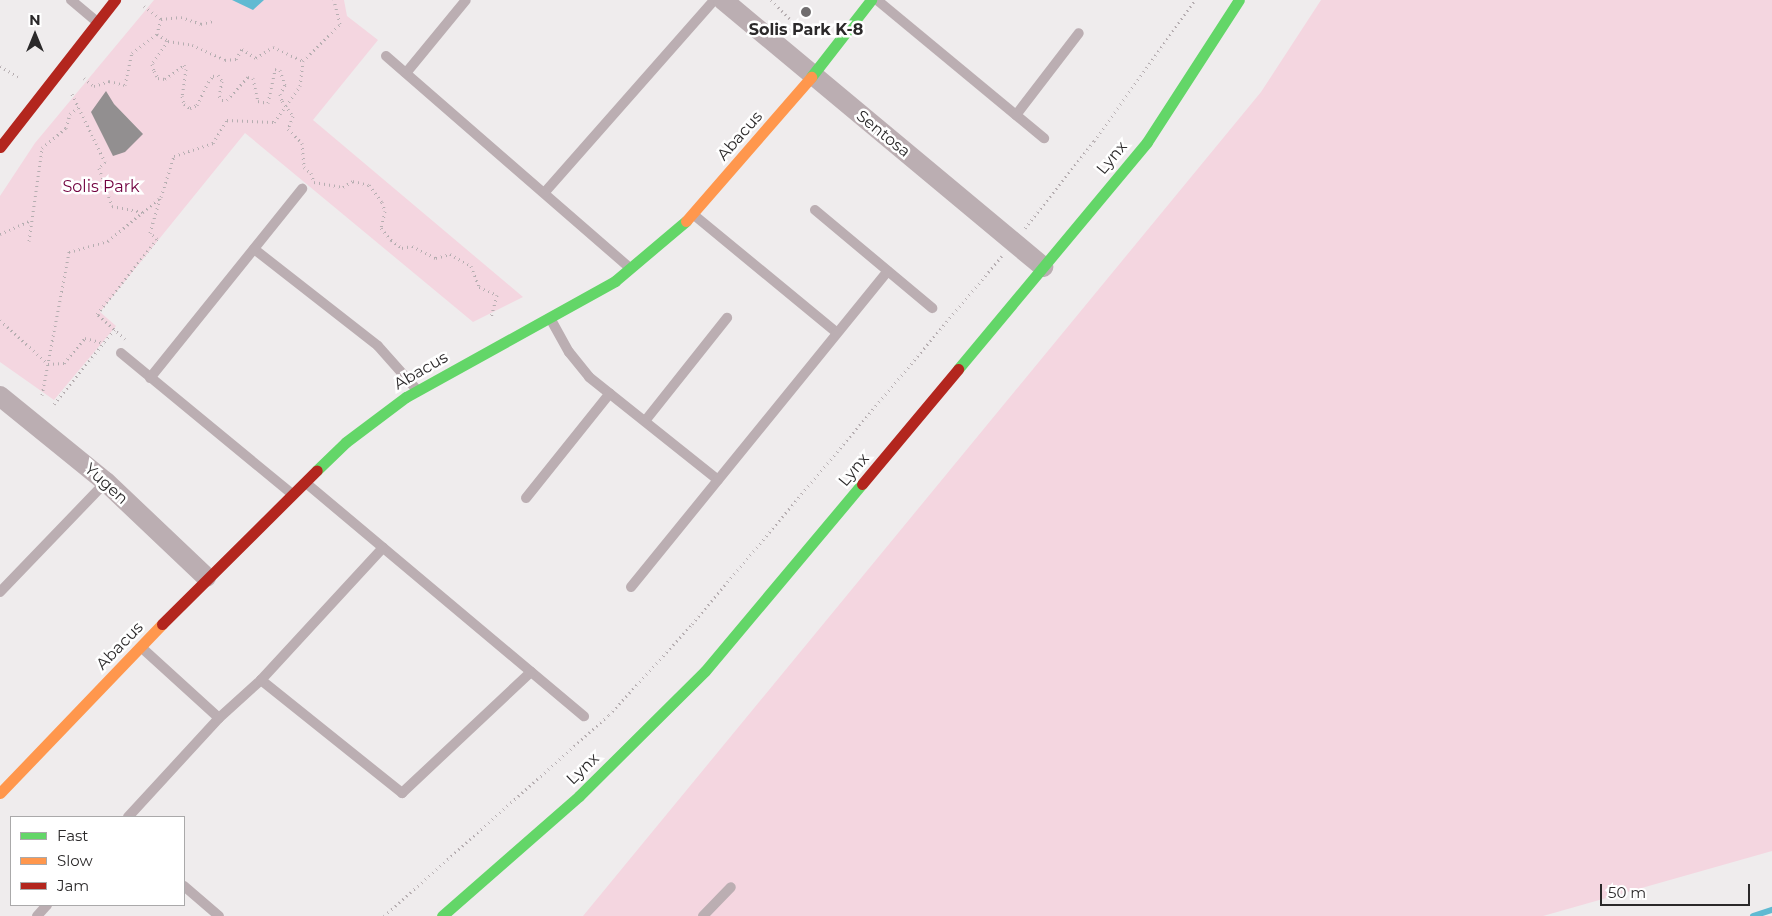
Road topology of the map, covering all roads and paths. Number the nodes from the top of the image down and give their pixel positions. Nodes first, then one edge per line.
1 (70, 0) edge
2 (115, 0) edge
3 (334, 0) edge
4 (466, 0) edge
5 (714, 0) edge
6 (723, 0) edge
7 (771, 0) edge
8 (871, 0) edge
9 (877, 0) edge
10 (1194, 0) edge
11 (1240, 0) edge
12 (144, 6) dead end
13 (161, 19) junction
14 (213, 21) dead end
15 (97, 22) junction
16 (1079, 33) dead end
17 (157, 34) junction
18 (808, 37) dead end
19 (168, 41) junction
20 (386, 56) dead end
21 (303, 61) junction
22 (0, 66) edge
23 (406, 73) junction
24 (812, 76) junction
25 (18, 77) dead end
26 (84, 78) dead end
27 (72, 94) dead end
28 (287, 106) junction
29 (79, 107) junction
30 (1016, 115) junction
31 (1044, 138) dead end
32 (0, 147) edge
33 (302, 189) dead end
34 (545, 192) junction
35 (161, 197) junction
36 (815, 210) dead end
37 (142, 212) junction
38 (693, 215) junction
39 (32, 220) junction
40 (1029, 222) dead end
41 (0, 234) edge
42 (29, 241) dead end
43 (254, 249) junction
44 (993, 267) dead end
45 (1044, 267) junction
46 (630, 268) junction
47 (888, 271) junction
48 (932, 308) dead end
49 (550, 317) junction
50 (491, 318) dead end
51 (727, 318) dead end
52 (0, 320) edge
53 (115, 329) junction
54 (837, 333) junction
55 (104, 343) junction
56 (121, 353) joint
57 (48, 364) junction
58 (150, 378) junction
59 (418, 391) junction
60 (610, 393) junction
61 (42, 395) dead end
62 (0, 396) edge
63 (54, 404) dead end
64 (645, 421) junction
65 (718, 480) junction
66 (106, 482) junction
67 (305, 482) junction
68 (293, 495) junction
69 (526, 498) dead end
70 (382, 548) junction
71 (206, 577) junction
72 (631, 587) dead end
73 (0, 592) edge
74 (142, 648) junction
75 (531, 672) junction
76 (261, 680) junction
77 (584, 716) dead end
78 (219, 718) junction
79 (0, 793) edge
80 (129, 816) edge
81 (185, 887) edge
82 (731, 887) dead end
83 (46, 906) edge
84 (37, 916) edge
85 (219, 916) edge
86 (384, 916) edge
87 (442, 916) edge
88 (703, 916) edge

1 - 15 lane
2 - 15 street
3 - 21 path
4 - 23 lane
5 - 34 lane
6 - 24 street, Sentosa
7 - 18 path
8 - 24 street, Abacus
9 - 30 lane
10 - 40 path
11 - 45 street, Lynx
12 - 13 path
13 - 14 path
13 - 17 path
15 - 32 street
16 - 30 lane
17 - 19 path
17 - 26 path
19 - 21 path
19 - 28 path
20 - 23 lane
21 - 28 path
22 - 25 path
23 - 34 lane
24 - 38 street, Abacus
24 - 45 street, Sentosa
27 - 29 path
28 - 35 path
28 - 50 path
29 - 37 path
29 - 39 path
30 - 31 lane
33 - 43 lane
34 - 46 lane
35 - 37 path
35 - 53 path
36 - 47 lane
37 - 57 path
38 - 46 street, Abacus
38 - 54 lane
39 - 41 path
39 - 42 path
43 - 58 lane
43 - 59 lane
44 - 86 path
45 - 87 street, Lynx
46 - 49 street, Abacus
47 - 48 lane
47 - 54 lane
49 - 59 street, Abacus
49 - 60 lane
51 - 64 lane
52 - 57 path
53 - 55 path
53 - 56 path
54 - 65 lane
55 - 57 path
55 - 63 path
56 - 58 lane
57 - 61 path
58 - 68 lane
59 - 67 street, Abacus
60 - 64 lane
60 - 69 lane
62 - 66 street, Yugen
64 - 65 lane
65 - 72 lane
66 - 71 street, Yugen
66 - 73 lane
67 - 68 street, Abacus
67 - 70 lane
68 - 71 street, Abacus
70 - 75 lane
70 - 76 lane
71 - 74 street, Abacus
74 - 78 lane
74 - 79 street, Abacus
75 - 76 lane
75 - 77 lane
76 - 78 lane
78 - 80 lane
81 - 85 lane
82 - 88 lane
83 - 84 lane

